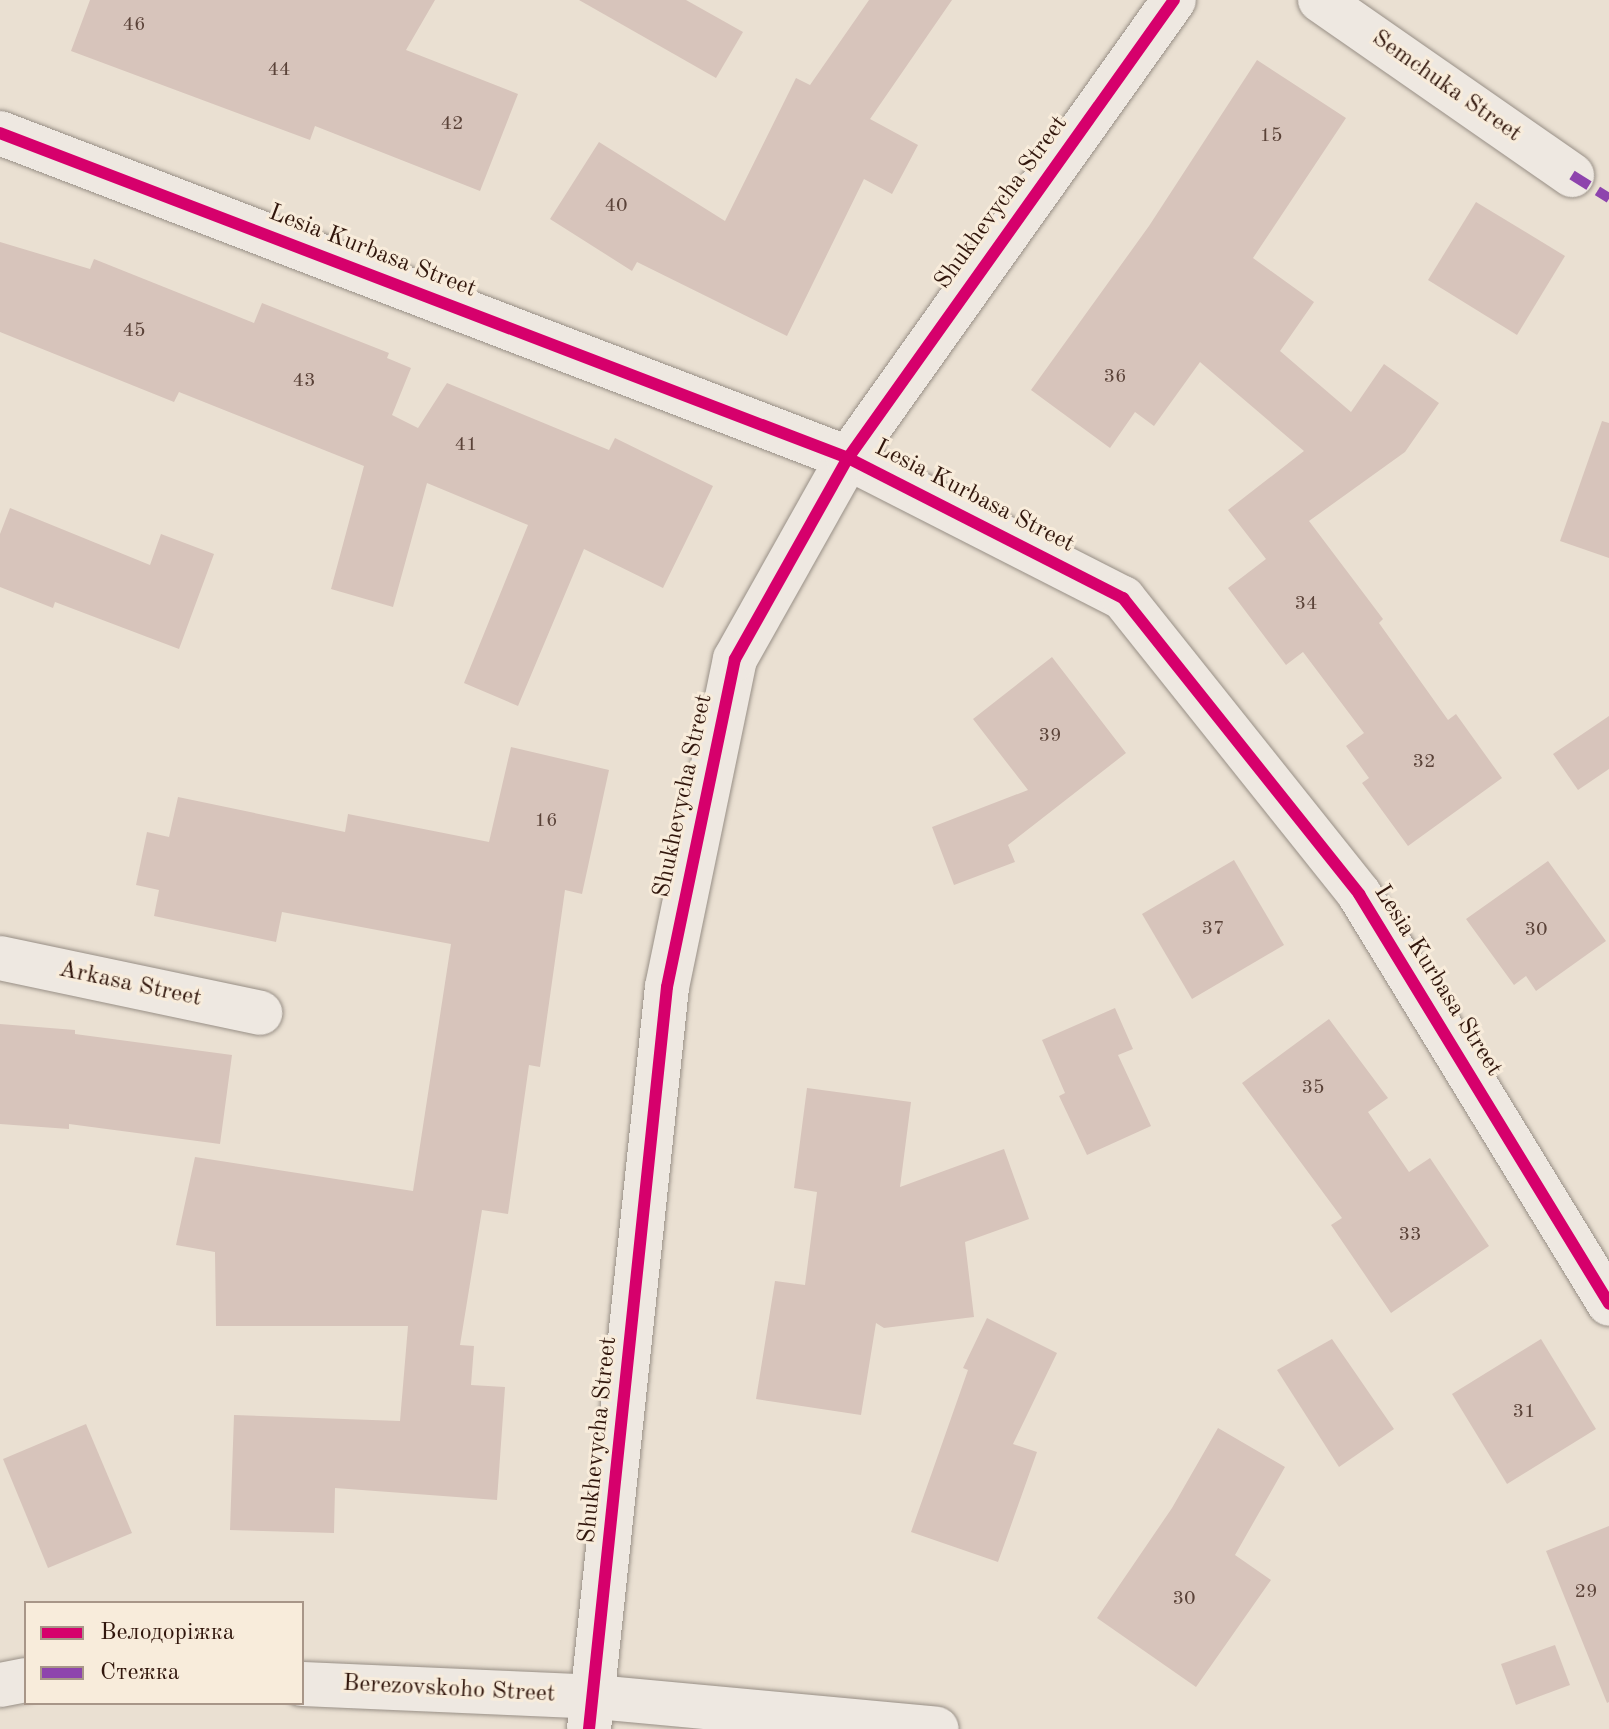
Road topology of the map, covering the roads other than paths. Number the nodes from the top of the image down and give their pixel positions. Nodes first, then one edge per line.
1 (1174, 0) edge
2 (1320, 0) edge
3 (0, 133) edge
4 (1572, 175) dead end
5 (848, 458) junction
6 (0, 958) edge
7 (260, 1013) dead end
8 (1609, 1304) edge
9 (24, 1680) edge
10 (304, 1684) edge
11 (0, 1685) edge
12 (592, 1713) edge
13 (937, 1729) edge

1 - 5 street, Shukhevycha Street
2 - 4 street, Semchuka Street
3 - 5 street, Lesia Kurbasa Street
5 - 8 street, Lesia Kurbasa Street
5 - 12 street, Shukhevycha Street
6 - 7 street, Arkasa Street
9 - 11 street
10 - 12 street, Berezovskoho Street
12 - 13 street, Berezovskoho Street

